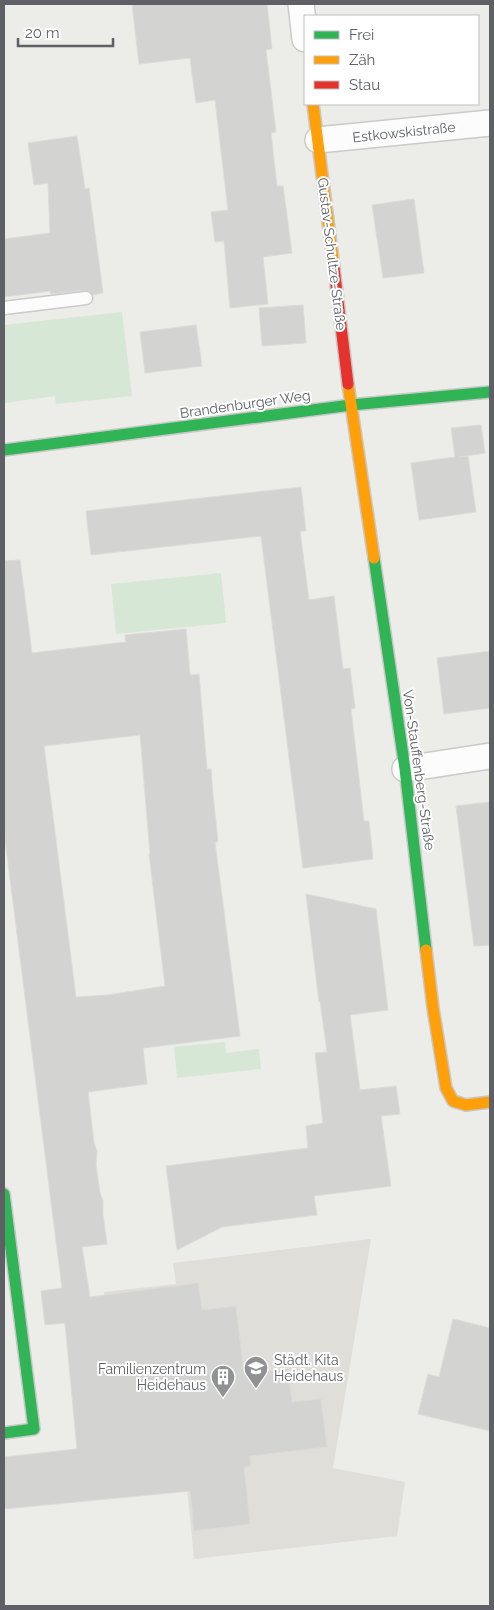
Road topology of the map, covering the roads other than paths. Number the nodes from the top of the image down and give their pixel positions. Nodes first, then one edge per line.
1 (301, 4) edge
2 (304, 30) edge
3 (313, 105) edge
4 (490, 123) edge
5 (318, 140) junction
6 (86, 298) dead end
7 (4, 308) edge
8 (490, 392) edge
9 (351, 405) junction
10 (4, 450) edge
11 (490, 756) edge
12 (405, 769) junction
13 (490, 1102) edge
14 (4, 1194) edge
15 (11, 1313) edge
16 (4, 1433) edge

1 - 2 street
3 - 5 street, Gustav-Schultze-Straße
4 - 5 street, Estkowskistraße
5 - 9 street, Gustav-Schultze-Straße
6 - 7 lane
8 - 9 street, Brandenburger Weg
9 - 10 street, Brandenburger Weg
9 - 12 street, Von-Stauffenberg-Straße
11 - 12 street
12 - 13 street, Von-Stauffenberg-Straße
14 - 15 street
15 - 16 street

